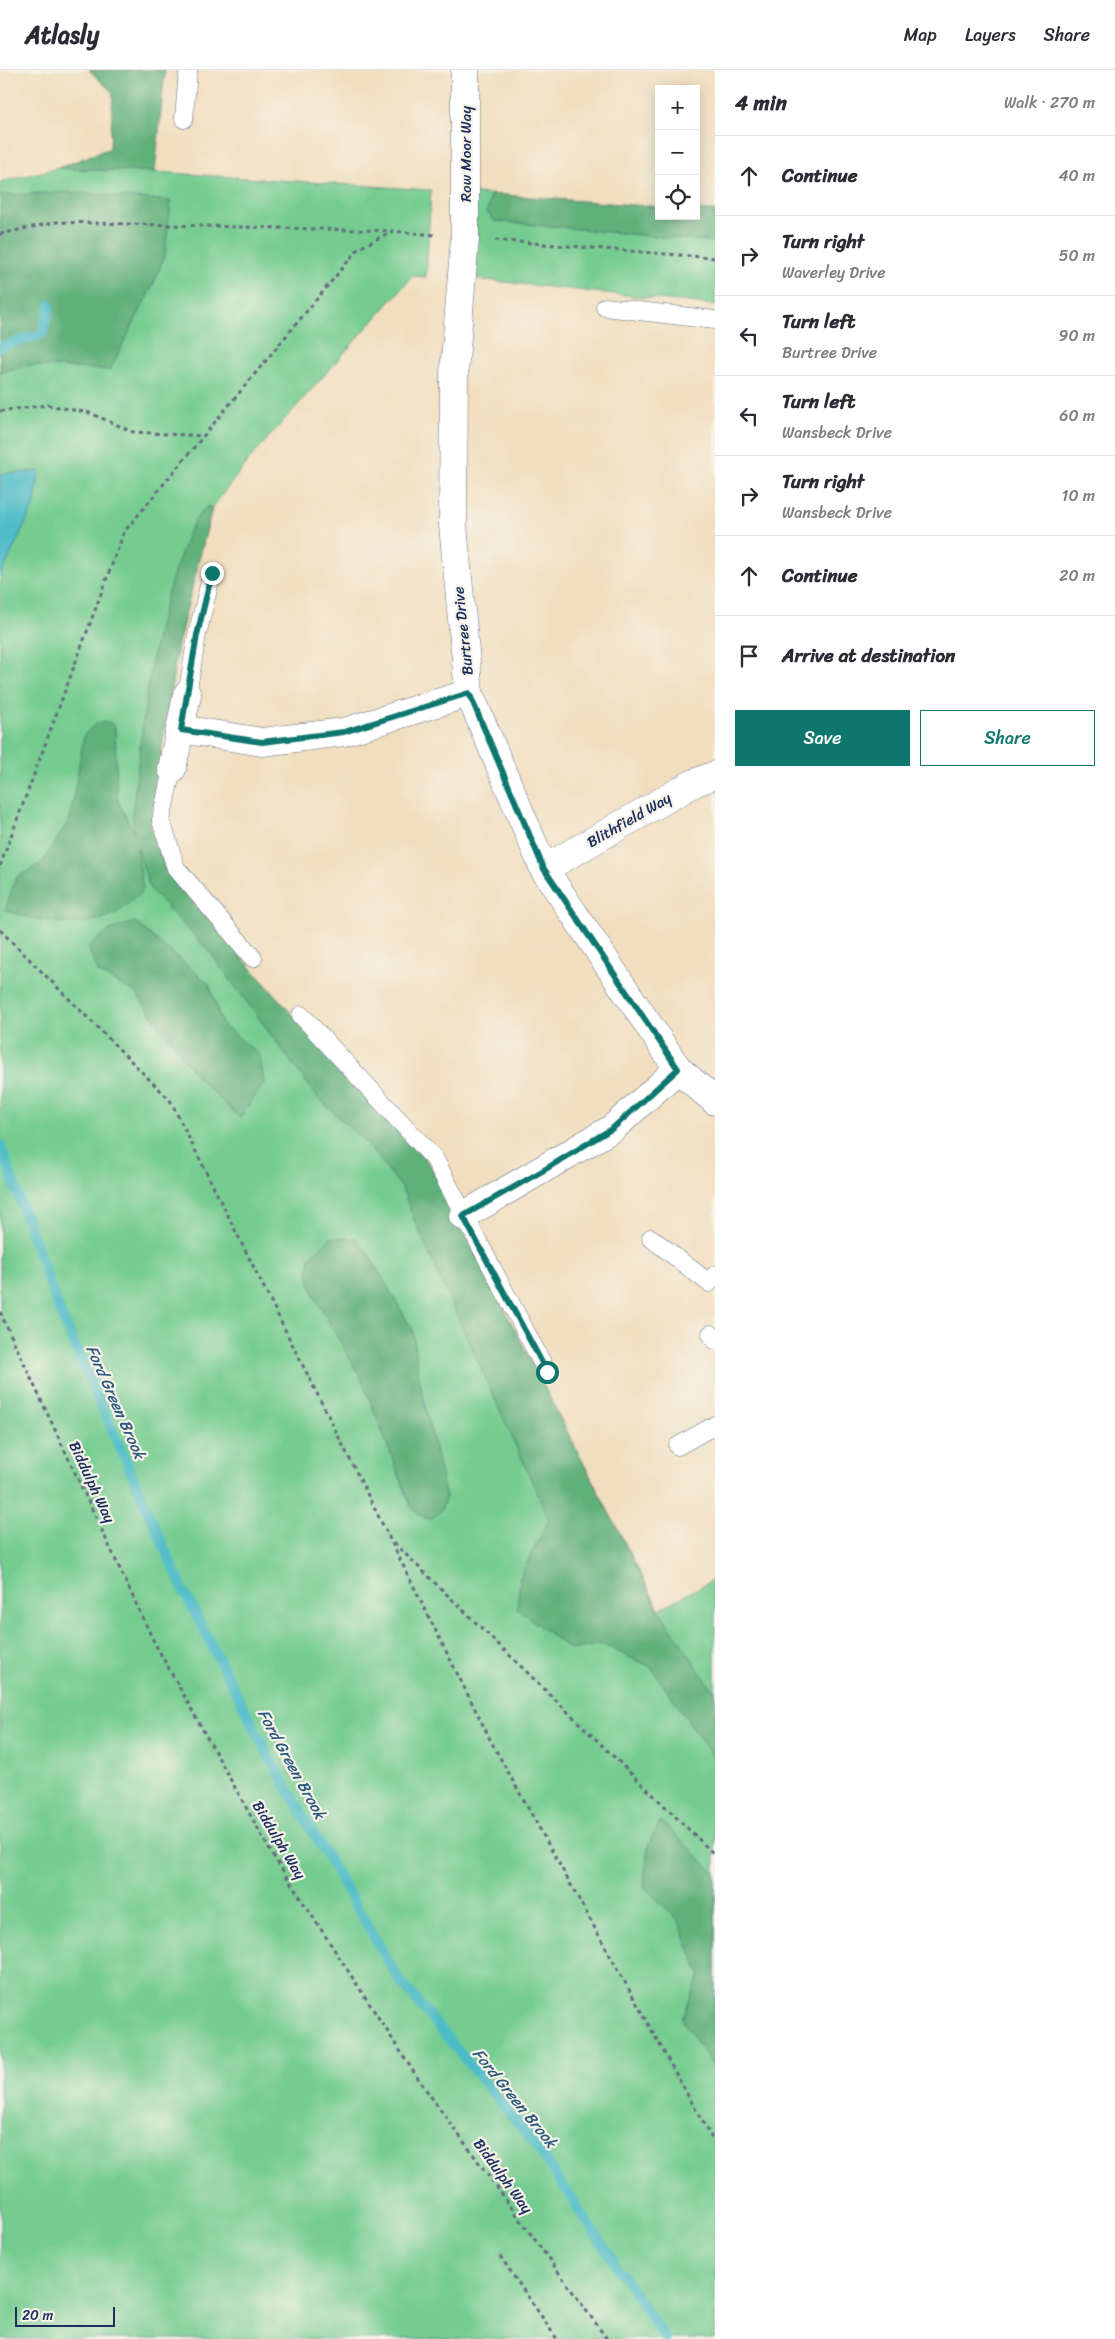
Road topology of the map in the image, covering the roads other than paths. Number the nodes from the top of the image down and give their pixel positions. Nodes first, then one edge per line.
1 (188, 70) edge
2 (465, 70) edge
3 (184, 119) dead end
4 (466, 238) joint
5 (605, 307) dead end
6 (715, 320) edge
7 (212, 573) dead end
8 (469, 693) junction
9 (187, 695) joint
10 (181, 730) junction
11 (172, 769) joint
12 (715, 775) edge
13 (544, 869) junction
14 (253, 958) dead end
15 (301, 1015) dead end
16 (678, 1069) junction
17 (715, 1101) edge
18 (463, 1216) junction
19 (651, 1238) dead end
20 (715, 1276) edge
21 (547, 1372) dead end
22 (715, 1425) edge
23 (678, 1446) dead end

1 - 3 lane
2 - 4 street, Row Moor Way
4 - 8 street, Burtree Drive
5 - 6 lane
7 - 9 lane
8 - 10 street
8 - 13 street, Burtree Drive
9 - 10 street
10 - 11 street
11 - 14 lane
12 - 13 street, Blithfield Way
13 - 16 street, Burtree Drive
15 - 18 lane
16 - 17 street, Burtree Drive
16 - 18 street
18 - 21 lane
19 - 20 lane
22 - 23 lane

